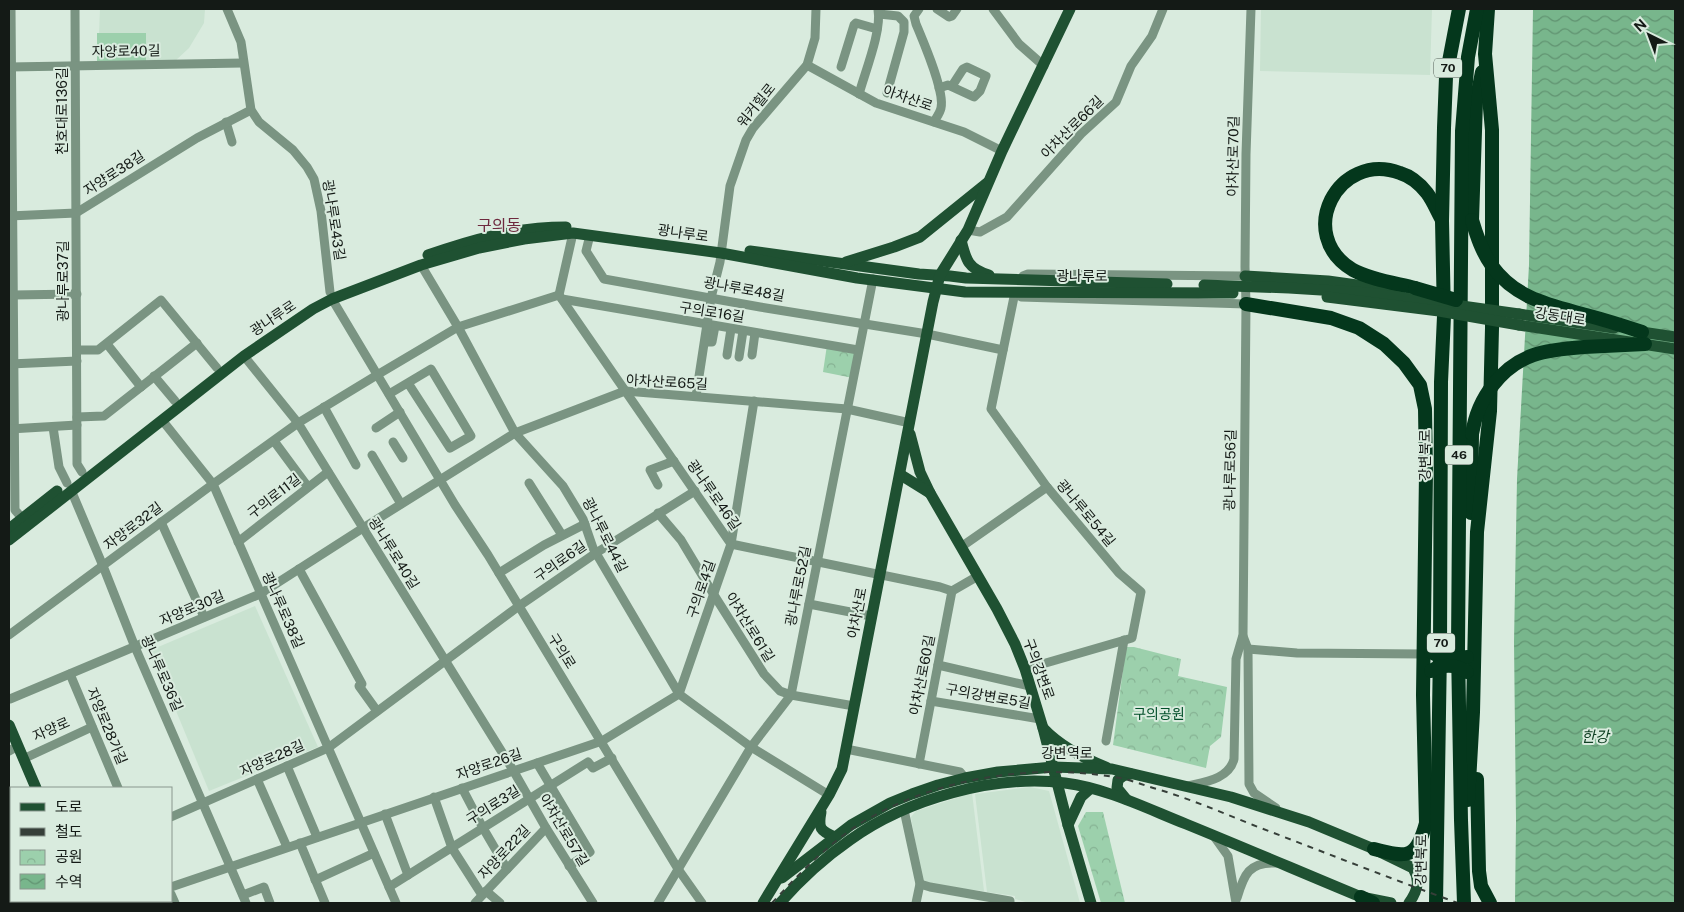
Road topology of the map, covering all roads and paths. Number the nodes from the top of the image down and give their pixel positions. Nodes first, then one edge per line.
1 (10, 9) edge
2 (75, 9) edge
3 (227, 9) edge
4 (816, 9) edge
5 (919, 9) edge
6 (937, 9) edge
7 (957, 9) edge
8 (993, 9) edge
9 (1070, 9) edge
10 (1163, 9) edge
11 (1251, 9) edge
12 (1459, 9) edge
13 (1477, 9) edge
14 (1488, 9) edge
15 (878, 11) edge
16 (877, 29) junction
17 (1485, 54) junction
18 (243, 63) junction
19 (807, 65) junction
20 (76, 66) junction
21 (1044, 66) junction
22 (10, 67) edge
23 (841, 67) dead end
24 (952, 86) dead end
25 (939, 88) junction
26 (886, 93) dead end
27 (859, 94) junction
28 (252, 110) junction
29 (226, 122) junction
30 (934, 122) junction
31 (232, 142) dead end
32 (1002, 151) junction
33 (990, 181) junction
34 (76, 213) junction
35 (10, 216) edge
36 (1442, 220) junction
37 (968, 230) junction
38 (573, 233) junction
39 (590, 235) junction
40 (961, 240) junction
41 (721, 250) junction
42 (841, 264) junction
43 (421, 265) junction
44 (943, 270) junction
45 (1245, 276) junction
46 (873, 279) junction
47 (1012, 280) junction
48 (999, 285) junction
49 (936, 288) junction
50 (1417, 291) junction
51 (979, 292) junction
52 (76, 294) junction
53 (13, 295) junction
54 (331, 295) junction
55 (561, 297) junction
56 (1014, 297) junction
57 (711, 298) junction
58 (1456, 300) joint
59 (1246, 304) junction
60 (1440, 307) junction
61 (1479, 308) junction
62 (864, 323) junction
63 (711, 326) junction
64 (458, 327) junction
65 (730, 329) junction
66 (743, 331) junction
67 (755, 332) junction
68 (927, 334) junction
69 (1675, 337) edge
70 (1643, 338) junction
71 (197, 343) junction
72 (107, 344) junction
73 (1675, 349) edge
74 (77, 350) junction
75 (858, 350) junction
76 (1003, 350) junction
77 (727, 355) dead end
78 (244, 356) junction
79 (752, 356) dead end
80 (739, 357) dead end
81 (77, 361) junction
82 (12, 364) edge
83 (217, 368) junction
84 (377, 375) junction
85 (154, 376) junction
86 (1441, 382) junction
87 (408, 383) junction
88 (141, 387) junction
89 (625, 391) junction
90 (389, 394) junction
91 (696, 396) junction
92 (175, 401) junction
93 (754, 401) junction
94 (324, 408) junction
95 (847, 409) junction
96 (400, 412) junction
97 (162, 420) junction
98 (77, 421) junction
99 (298, 423) junction
100 (53, 427) junction
101 (910, 427) junction
102 (376, 428) dead end
103 (12, 429) edge
104 (515, 433) junction
105 (274, 441) junction
106 (394, 442) dead end
107 (372, 455) dead end
108 (404, 458) dead end
109 (674, 461) junction
110 (356, 465) dead end
111 (82, 472) junction
112 (328, 472) junction
113 (1426, 472) junction
114 (901, 475) junction
115 (440, 480) junction
116 (529, 483) dead end
117 (212, 484) junction
118 (658, 485) dead end
119 (69, 487) junction
120 (308, 487) junction
121 (1047, 487) junction
122 (694, 491) junction
123 (930, 493) junction
124 (401, 504) junction
125 (658, 513) junction
126 (22, 518) junction
127 (161, 522) junction
128 (585, 524) junction
129 (363, 528) junction
130 (9, 529) edge
131 (562, 535) junction
132 (9, 540) edge
133 (238, 542) junction
134 (731, 544) junction
135 (961, 547) junction
136 (596, 553) junction
137 (818, 562) junction
138 (103, 566) junction
139 (298, 569) junction
140 (499, 573) junction
141 (879, 574) junction
142 (978, 576) junction
143 (952, 591) junction
144 (260, 594) junction
145 (714, 595) junction
146 (809, 604) junction
147 (519, 606) junction
148 (1474, 614) junction
149 (871, 616) junction
150 (204, 618) junction
151 (9, 635) edge
152 (1243, 635) junction
153 (1124, 640) junction
154 (134, 647) junction
155 (1248, 649) junction
156 (1426, 650) junction
157 (1471, 653) junction
158 (445, 660) junction
159 (938, 664) junction
160 (1025, 669) junction
161 (70, 674) junction
162 (1427, 675) junction
163 (1470, 678) junction
164 (1030, 686) junction
165 (679, 694) junction
166 (791, 695) junction
167 (10, 699) dead end
168 (931, 701) junction
169 (854, 706) junction
170 (377, 711) junction
171 (1473, 712) junction
172 (1042, 724) junction
173 (9, 725) edge
174 (92, 727) junction
175 (602, 741) junction
176 (1106, 741) dead end
177 (751, 747) junction
178 (13, 748) edge
179 (328, 748) junction
180 (846, 749) junction
181 (612, 758) junction
182 (23, 759) junction
183 (537, 763) junction
184 (919, 764) junction
185 (286, 766) junction
186 (1053, 767) junction
187 (1088, 768) junction
188 (1112, 769) junction
189 (513, 770) junction
190 (1131, 774) junction
191 (965, 778) junction
192 (257, 779) junction
193 (1057, 782) junction
194 (550, 786) junction
195 (36, 787) edge
196 (118, 787) edge
197 (1186, 787) junction
198 (462, 788) junction
199 (1086, 788) junction
200 (829, 795) junction
201 (434, 797) junction
202 (529, 799) junction
203 (1126, 799) junction
204 (204, 803) junction
205 (822, 808) junction
206 (904, 810) junction
207 (385, 814) junction
208 (1288, 816) junction
209 (172, 817) edge
210 (360, 822) junction
211 (1426, 823) junction
212 (1068, 825) junction
213 (483, 828) junction
214 (546, 828) junction
215 (1212, 835) junction
216 (317, 837) junction
217 (835, 837) junction
218 (300, 843) junction
219 (287, 847) junction
220 (452, 848) junction
221 (1437, 848) junction
222 (1374, 849) junction
223 (374, 853) junction
224 (1462, 853) junction
225 (1281, 863) junction
226 (230, 866) junction
227 (570, 866) junction
228 (507, 869) junction
229 (678, 869) junction
230 (408, 875) junction
231 (315, 880) junction
232 (777, 883) junction
233 (920, 884) junction
234 (172, 887) edge
235 (389, 888) junction
236 (484, 893) junction
237 (244, 899) edge
238 (1367, 900) edge
239 (1236, 902) edge
240 (270, 903) edge
241 (325, 903) edge
242 (396, 903) edge
243 (475, 903) edge
244 (500, 903) edge
245 (593, 903) edge
246 (658, 903) edge
247 (702, 903) edge
248 (763, 903) edge
249 (771, 903) edge
250 (780, 903) edge
251 (916, 903) edge
252 (1010, 903) edge
253 (1091, 903) edge
254 (1391, 903) edge
255 (1409, 903) edge
256 (1436, 903) edge
257 (1464, 903) edge
258 (1490, 903) edge

1 - 22 street
2 - 20 street, 천호대로136길
3 - 18 street
4 - 19 street, 워커힐로
5 - 25 street
6 - 7 street
8 - 21 street
9 - 21 main road
10 - 37 street, 아차산로66길
11 - 45 street, 아차산로70길
12 - 36 highway, 강변북로 / 70
13 - 224 highway, 46
14 - 17 highway
15 - 16 street
15 - 26 street
16 - 23 street
16 - 27 street
17 - 70 highway, bridge
17 - 148 highway
18 - 20 street, 자양로40길
18 - 28 street
19 - 27 street, 아차산로
19 - 41 street, 워커힐로
20 - 22 street, 자양로40길
20 - 34 street, 천호대로136길
21 - 32 main road
22 - 35 street
24 - 25 street
25 - 30 street
27 - 30 street, 아차산로
28 - 29 street, 자양로38길
28 - 54 street, 광나루로43길
29 - 31 street
29 - 34 street, 자양로38길
30 - 32 street, 아차산로
32 - 33 main road
33 - 37 main road
33 - 42 main road
34 - 35 street, 자양로38길
34 - 52 street, 광나루로37길
35 - 53 street
36 - 50 highway
36 - 86 highway, 강변북로 / 70
37 - 40 main road
38 - 39 main road, 광나루로
38 - 43 main road, 광나루로
38 - 55 street
39 - 41 main road, 광나루로
39 - 57 street, 광나루로48길
40 - 44 main road
40 - 48 main road
41 - 42 main road, 광나루로
41 - 46 main road, 광나루로
41 - 54 main road, 광나루로
41 - 57 street, 워커힐로
42 - 44 main road, 광나루로
43 - 54 main road, 광나루로
43 - 64 street, 광나루로44길
44 - 48 main road, 광나루로
44 - 49 main road, 아차산로
45 - 47 street
45 - 50 main road
45 - 59 street, 아차산로70길
46 - 49 main road, 광나루로
46 - 62 street, 광나루로52길
47 - 48 main road, 광나루로
47 - 60 main road, 광나루로, bridge
48 - 51 main road, 광나루로
48 - 60 main road, 광나루로, bridge
49 - 51 main road, 광나루로
49 - 68 main road, 아차산로
50 - 58 highway, bridge
51 - 56 street
52 - 53 street
52 - 74 street, 광나루로37길
53 - 82 street
54 - 78 main road, 광나루로
54 - 83 main road, 광나루로
54 - 84 street, 구의로
55 - 63 street, 구의로16길
55 - 64 street, 구의로16길
55 - 89 street, 광나루로46길
56 - 59 street
56 - 76 street, 광나루로54길
57 - 62 street, 광나루로48길
57 - 63 street, 워커힐로
58 - 61 main road, bridge
59 - 113 highway
59 - 152 street, 광나루로56길
60 - 61 main road, 강동대로, bridge
60 - 70 main road, 강동대로, bridge
61 - 70 main road, 강동대로, bridge
62 - 68 street, 광나루로48길
62 - 75 street, 광나루로52길
63 - 65 street, 구의로16길
63 - 91 street, 워커힐로
64 - 84 street, 구의로16길
64 - 104 street, 광나루로44길
65 - 66 street, 구의로16길
65 - 77 street
66 - 67 street, 구의로16길
66 - 80 street
67 - 75 street, 구의로16길
67 - 79 street
68 - 76 street
68 - 101 main road, 아차산로
69 - 70 main road, 강동대로
70 - 73 main road, 강동대로
70 - 148 highway, bridge
71 - 72 street
71 - 83 street
71 - 85 street
72 - 74 street
72 - 88 street
74 - 81 street, 광나루로37길
75 - 95 street, 광나루로52길
76 - 121 street, 광나루로54길
78 - 97 main road, 광나루로
78 - 99 street, 광나루로40길
81 - 82 street
81 - 98 street, 광나루로37길
82 - 103 street
83 - 92 main road, 광나루로
84 - 90 street, 구의로
84 - 94 street, 자양로32길
85 - 88 street
85 - 92 street
86 - 113 highway
86 - 221 highway, 강변북로 / 70
87 - 87 street
87 - 90 street
88 - 98 street
89 - 91 street, 아차산로65길
89 - 104 street, 아차산로65길
89 - 109 street, 광나루로46길
90 - 96 street, 구의로
91 - 93 street, 아차산로65길
92 - 111 main road, 광나루로
93 - 95 street, 아차산로65길
93 - 134 street, 구의로4길
94 - 99 street, 자양로32길
94 - 110 street
95 - 101 street, 아차산로65길
95 - 137 street, 광나루로52길
96 - 102 street
96 - 115 street, 구의로
97 - 117 street, 광나루로38길
97 - 119 main road, 광나루로
98 - 100 street
98 - 111 street, 광나루로37길
99 - 105 street, 자양로32길
99 - 112 street, 광나루로40길
100 - 103 street
100 - 119 street
101 - 114 main road, 아차산로
101 - 123 main road
103 - 126 street
104 - 115 street, 아차산로65길
104 - 128 street, 광나루로44길
105 - 117 street, 자양로32길
105 - 120 street
106 - 108 street
107 - 124 street
109 - 118 street, 광나루로46길
109 - 122 street, 광나루로46길
111 - 119 main road, 광나루로
112 - 120 street, 구의로11길
112 - 129 street, 광나루로40길
113 - 156 highway
114 - 123 main road, 구의강변로
114 - 141 main road, 아차산로
115 - 124 street, 자양로30길
115 - 140 street, 구의로
116 - 131 street
117 - 127 street, 자양로32길
117 - 133 street, 광나루로38길
119 - 126 main road, 광나루로
119 - 132 main road, 광나루로
119 - 138 street, 광나루로36길
120 - 133 street, 구의로11길
121 - 135 street
121 - 153 street, 광나루로54길
122 - 125 street, 구의로6길
122 - 134 street, 광나루로46길
123 - 135 main road, 구의강변로
124 - 129 street, 자양로30길
125 - 136 street, 구의로6길
125 - 145 street, 아차산로61길
126 - 130 main road, 광나루로
127 - 138 street, 자양로32길
127 - 150 street
128 - 131 street
128 - 136 street, 광나루로44길
129 - 139 street, 자양로30길
129 - 158 street, 광나루로40길
131 - 140 street
133 - 144 street, 광나루로38길
134 - 137 street, 광나루로46길
134 - 145 street, 구의로4길
135 - 142 main road, 구의강변로
136 - 147 street, 구의로6길
136 - 165 street, 광나루로44길
137 - 141 street, 광나루로46길
137 - 146 street, 광나루로52길
138 - 151 street, 자양로32길
138 - 154 street, 광나루로36길
139 - 144 street, 자양로30길
139 - 170 street
140 - 147 street, 구의로
141 - 143 street, 광나루로46길
141 - 149 main road, 아차산로
142 - 143 street
142 - 160 main road, 구의강변로
143 - 159 street, 아차산로60길
144 - 150 street, 자양로30길
144 - 179 street, 광나루로38길
145 - 165 street, 구의로4길
145 - 166 street, 아차산로61길
146 - 149 street
146 - 166 street, 광나루로52길
147 - 158 street, 자양로28길
147 - 175 street, 구의로
148 - 157 highway
149 - 169 main road, 아차산로
150 - 154 street, 자양로30길
152 - 155 street, 광나루로56길
152 - 197 street, 광나루로56길
153 - 160 street
153 - 176 street
154 - 161 street, 자양로30길
154 - 204 street, 광나루로36길
155 - 156 street
155 - 208 street, 광나루로56길
156 - 157 highway, bridge
156 - 162 highway
157 - 163 highway
158 - 170 street, 자양로28길
158 - 189 street, 광나루로40길
159 - 164 street
159 - 168 street, 아차산로60길
160 - 164 main road, 구의강변로
161 - 167 street, 자양로30길
161 - 174 street, 자양로28가길
162 - 163 highway, bridge
162 - 211 highway
163 - 171 highway
164 - 172 main road, 구의강변로
165 - 175 street
165 - 177 street, 광나루로44길
166 - 169 street, 아차산로61길
166 - 177 street, 광나루로52길
168 - 172 street, 구의강변로5길
168 - 184 street, 아차산로60길
169 - 180 main road, 아차산로
170 - 179 street, 자양로28길
171 - 224 highway
171 - 258 highway
172 - 186 main road, 구의강변로
172 - 188 main road
173 - 178 main road, 자양로
174 - 182 street, 자양로
174 - 196 street, 자양로28가길
175 - 181 street, 구의로
175 - 183 street, 자양로26길
177 - 200 street, 광나루로44길
177 - 229 street, 광나루로52길
178 - 182 main road, 자양로
179 - 185 street, 자양로28길
179 - 210 street, 광나루로38길
180 - 184 street
180 - 200 main road, 아차산로
181 - 194 street, 구의로3길
181 - 229 street, 구의로
182 - 195 main road, 자양로
183 - 189 street, 자양로26길
183 - 194 street
184 - 191 street
185 - 192 street, 자양로28길
185 - 216 street
186 - 187 main road, 강변역로
186 - 191 main road, 강변역로
186 - 193 main road, 구의강변로
187 - 188 main road, 강변역로
187 - 199 main road
188 - 190 main road, 강변역로
189 - 198 street, 자양로26길
189 - 202 street, 아차산로57길
190 - 197 main road, 강변역로
190 - 203 main road
191 - 217 main road, 강변역로
192 - 204 street, 자양로28길
192 - 219 street
193 - 199 main road, 강변역로
193 - 206 main road, 강변역로
193 - 212 main road, 구의강변로
194 - 202 street, 구의로3길
194 - 227 street
197 - 208 main road, 강변역로
198 - 201 street, 자양로26길
198 - 213 street
199 - 203 main road, 강변역로
199 - 212 main road
200 - 205 main road, 아차산로
201 - 207 street, 자양로26길
201 - 220 street, 자양로22길
202 - 213 street, 구의로3길
202 - 214 street, 아차산로57길
203 - 215 main road, 강변역로
204 - 209 street, 자양로28길
204 - 226 street, 광나루로36길
205 - 217 main road
205 - 232 main road, 아차산로
206 - 233 street
206 - 250 main road, 강변역로
207 - 210 street, 자양로26길
207 - 230 street
208 - 222 main road, 강변역로
210 - 216 street, 자양로26길
210 - 223 street, 광나루로38길
211 - 221 highway
211 - 222 highway
212 - 253 main road, 구의강변로
213 - 220 street, 구의로3길
213 - 228 street
214 - 227 street, 아차산로57길
214 - 228 street, 자양로22길
215 - 225 main road, 강변역로
215 - 239 street
216 - 218 street, 자양로26길
217 - 232 main road, 강변역로
218 - 219 street, 자양로26길
218 - 231 street
219 - 226 street, 자양로26길
220 - 230 street, 구의로3길
220 - 236 street, 자양로22길
221 - 256 highway, 강변북로 / 70
222 - 255 main road, 강변역로
223 - 231 street
223 - 235 street, 광나루로38길
224 - 257 highway, 46
225 - 238 main road, 강변역로
225 - 239 street
226 - 234 street, 자양로26길
226 - 237 street, 광나루로36길
227 - 245 street, 아차산로57길
228 - 236 street, 자양로22길
229 - 246 street, 광나루로52길
229 - 247 street, 구의로
230 - 235 street, 구의로3길
231 - 241 street
232 - 248 main road, 아차산로
232 - 249 main road, 아차산로
233 - 251 street
233 - 252 street
235 - 242 street, 광나루로38길
236 - 243 street, 자양로22길
236 - 244 street
237 - 240 street
238 - 254 main road, 강변역로

